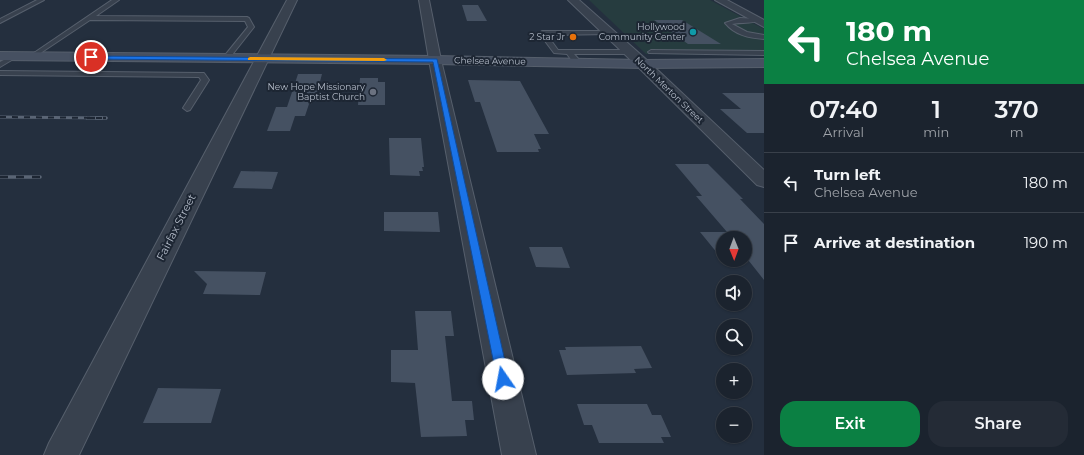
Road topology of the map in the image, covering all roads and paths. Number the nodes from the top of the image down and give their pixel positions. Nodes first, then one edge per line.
1 (41, 0) edge
2 (116, 0) edge
3 (292, 0) edge
4 (424, 0) edge
5 (573, 0) edge
6 (720, 0) edge
7 (90, 18) junction
8 (0, 22) edge
9 (760, 22) edge
10 (591, 33) junction
11 (609, 33) junction
12 (764, 37) edge
13 (569, 52) junction
14 (610, 52) junction
15 (630, 52) junction
16 (696, 52) junction
17 (6, 56) edge
18 (30, 57) junction
19 (647, 58) junction
20 (226, 59) junction
21 (261, 59) junction
22 (435, 60) junction
23 (764, 60) edge
24 (578, 63) junction
25 (711, 64) junction
26 (0, 65) edge
27 (0, 73) edge
28 (187, 108) dead end
29 (764, 181) edge
30 (61, 455) edge
31 (519, 455) edge

1 - 8 lane
2 - 7 lane
3 - 21 street, Fairfax Street
4 - 22 street
5 - 11 street, North Merton Street
6 - 9 street
7 - 18 lane
7 - 20 lane
9 - 12 lane
10 - 11 lane
10 - 13 lane
10 - 14 lane
11 - 15 street, North Merton Street
13 - 14 lane
13 - 24 lane
14 - 15 lane
15 - 19 street, North Merton Street
16 - 19 lane
16 - 23 lane
16 - 25 lane
17 - 18 main road, Chelsea Avenue
17 - 26 lane
18 - 20 main road, Chelsea Avenue
19 - 24 main road, Chelsea Avenue
19 - 25 main road, Chelsea Avenue
19 - 29 street, North Merton Street
20 - 21 main road, Chelsea Avenue
21 - 22 main road, Chelsea Avenue
21 - 30 street, Fairfax Street
22 - 24 main road, Chelsea Avenue
22 - 31 street
23 - 25 main road, Chelsea Avenue
27 - 28 lane

